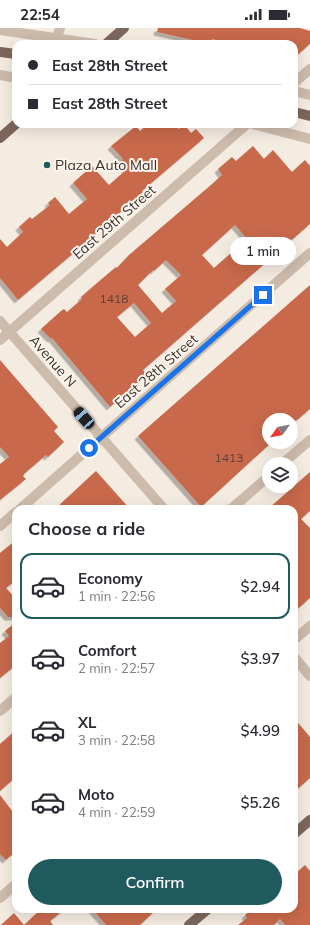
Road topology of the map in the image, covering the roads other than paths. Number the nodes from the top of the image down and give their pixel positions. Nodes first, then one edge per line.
1 (60, 28) edge
2 (124, 28) edge
3 (0, 30) edge
4 (57, 38) junction
5 (70, 40) edge
6 (110, 40) edge
7 (0, 52) edge
8 (12, 54) edge
9 (310, 69) edge
10 (0, 75) edge
11 (12, 77) edge
12 (298, 80) edge
13 (298, 92) edge
14 (310, 95) edge
15 (298, 113) edge
16 (310, 116) edge
17 (12, 128) edge
18 (242, 128) edge
19 (268, 128) edge
20 (0, 138) edge
21 (310, 139) edge
22 (310, 253) edge
23 (0, 321) edge
24 (9, 332) junction
25 (0, 340) edge
26 (102, 437) junction
27 (310, 440) edge
28 (290, 457) edge
29 (262, 482) edge
30 (25, 505) edge
31 (161, 505) edge
32 (236, 505) edge
33 (12, 516) edge
34 (0, 526) edge
35 (310, 626) edge
36 (298, 636) edge
37 (298, 662) edge
38 (310, 676) edge
39 (12, 700) edge
40 (0, 711) edge
41 (310, 820) edge
42 (298, 830) edge
43 (12, 888) edge
44 (0, 898) edge
45 (203, 913) edge
46 (189, 925) edge

1 - 4 street
2 - 6 main road
3 - 4 street
4 - 5 street
7 - 8 main road
9 - 12 street
10 - 11 street
13 - 14 street
15 - 16 main road
17 - 20 main road
18 - 24 street, East 29th Street
19 - 21 street
22 - 26 street, East 28th Street
23 - 24 street, Avenue N
24 - 25 street, East 29th Street
24 - 26 street, Avenue N
26 - 30 street, East 28th Street
26 - 31 street, Avenue N
27 - 28 street
29 - 32 street
33 - 34 street
35 - 36 street
37 - 38 street
39 - 40 street
41 - 42 main road
43 - 44 street
45 - 46 main road

